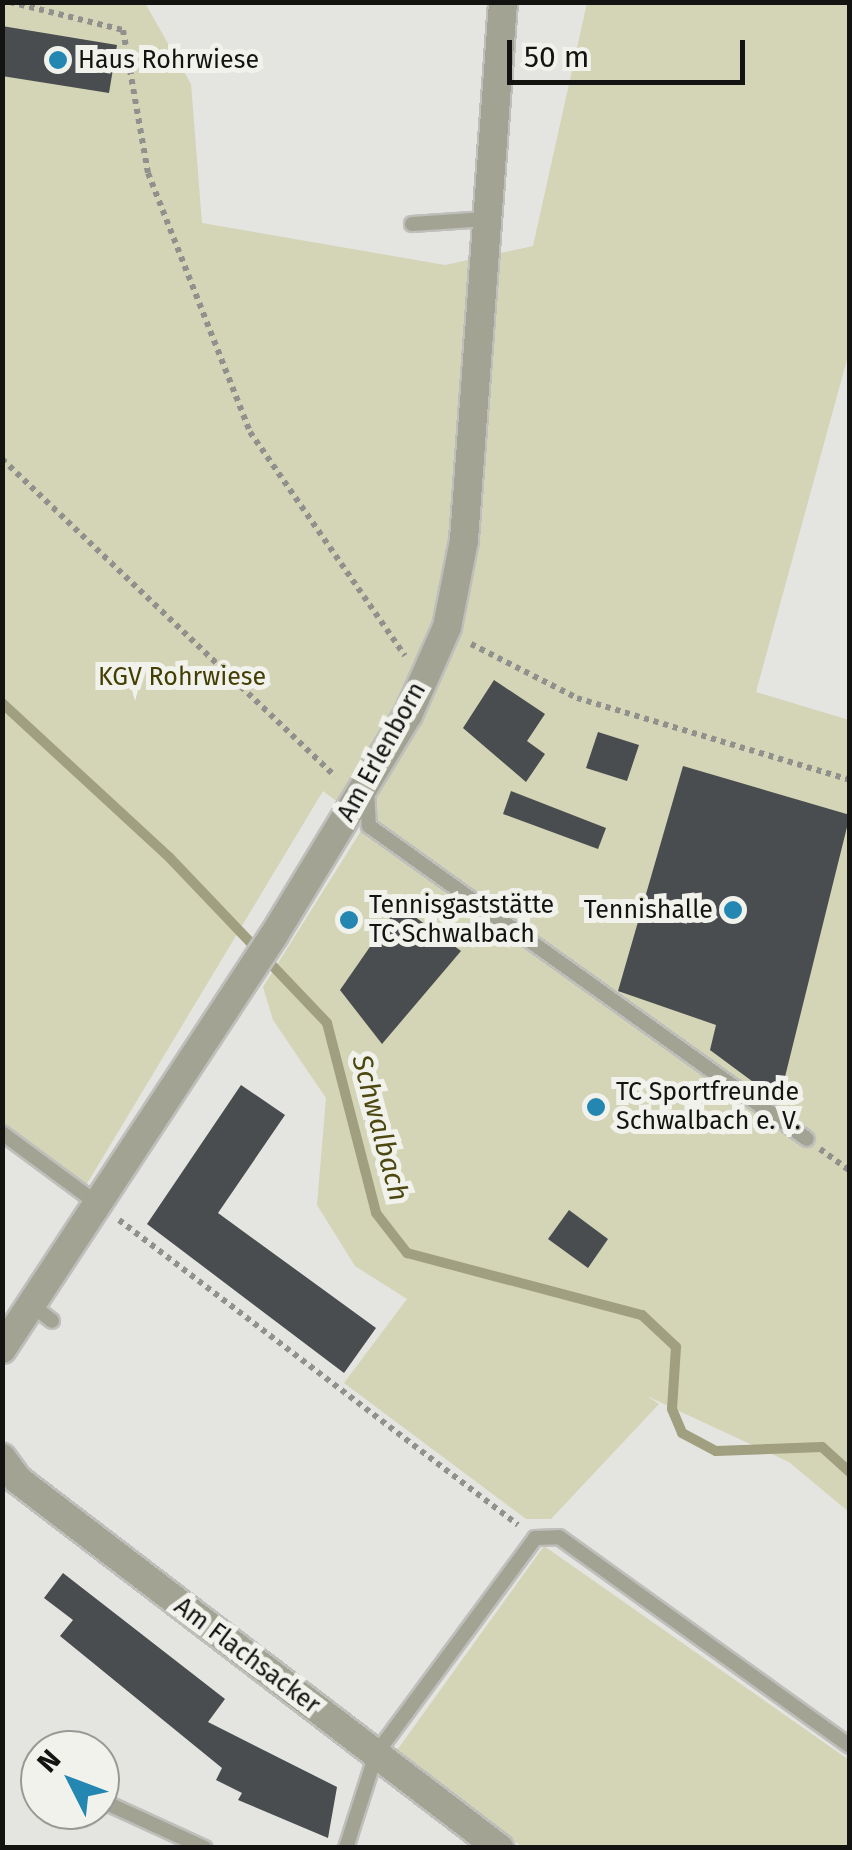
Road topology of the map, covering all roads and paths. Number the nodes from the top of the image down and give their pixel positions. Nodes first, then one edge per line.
1 (10, 2) edge
2 (503, 2) edge
3 (486, 219) junction
4 (412, 224) dead end
5 (2, 459) edge
6 (472, 645) dead end
7 (398, 674) dead end
8 (335, 776) dead end
9 (850, 780) edge
10 (367, 784) junction
11 (2, 1133) edge
12 (808, 1139) joint
13 (850, 1171) edge
14 (98, 1204) junction
15 (2, 1349) edge
16 (2, 1458) edge
17 (535, 1538) junction
18 (850, 1746) edge
19 (376, 1754) junction
20 (120, 1809) edge
21 (205, 1848) edge
22 (346, 1848) edge
23 (499, 1848) edge

1 - 7 path
2 - 3 street, Am Erlenborn
3 - 4 lane
3 - 10 street, Am Erlenborn
5 - 8 path
6 - 9 path
10 - 12 lane
10 - 14 street, Am Erlenborn
11 - 14 lane
12 - 13 path
14 - 15 street, Am Erlenborn
14 - 17 path
16 - 19 street, Am Flachsacker
17 - 18 lane
17 - 19 lane
19 - 22 lane
19 - 23 street, Am Flachsacker
20 - 21 lane

